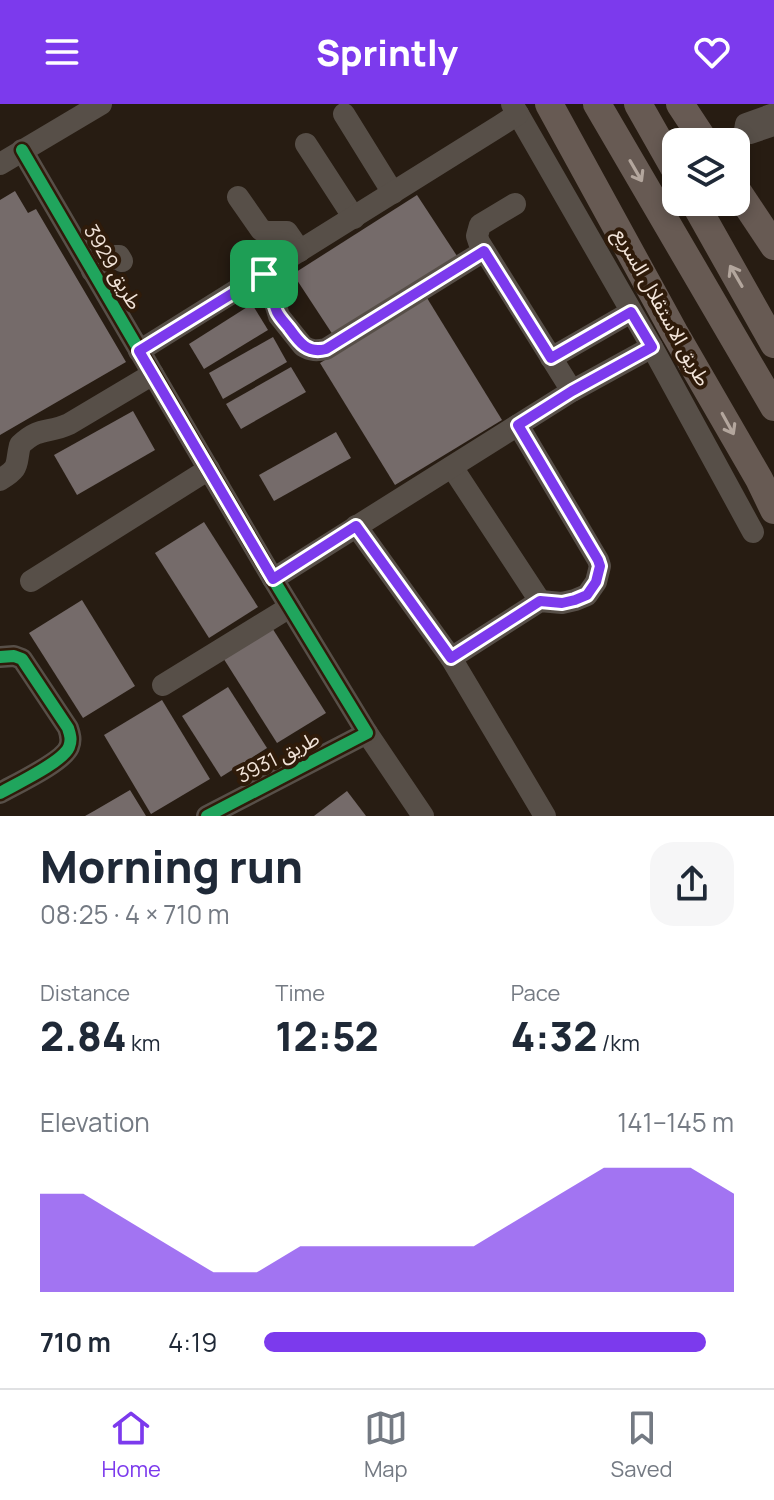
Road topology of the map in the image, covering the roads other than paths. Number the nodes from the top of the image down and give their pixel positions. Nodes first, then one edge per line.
1 (101, 104) edge
2 (549, 104) edge
3 (597, 104) edge
4 (638, 104) edge
5 (680, 104) edge
6 (697, 104) edge
7 (515, 109) edge
8 (344, 114) dead end
9 (774, 114) edge
10 (774, 125) edge
11 (696, 128) edge
12 (710, 128) edge
13 (306, 144) dead end
14 (662, 146) edge
15 (22, 150) junction
16 (0, 164) edge
17 (393, 193) junction
18 (238, 197) dead end
19 (515, 204) dead end
20 (750, 210) edge
21 (702, 216) edge
22 (354, 218) junction
23 (774, 246) edge
24 (300, 251) junction
25 (484, 251) junction
26 (122, 261) dead end
27 (92, 271) junction
28 (264, 274) junction
29 (631, 312) junction
30 (774, 344) edge
31 (652, 347) junction
32 (139, 351) junction
33 (551, 358) junction
34 (153, 374) junction
35 (572, 391) junction
36 (774, 407) edge
37 (518, 425) junction
38 (452, 467) junction
39 (209, 469) junction
40 (0, 480) edge
41 (774, 510) edge
42 (356, 526) junction
43 (753, 532) dead end
44 (273, 579) junction
45 (31, 581) dead end
46 (540, 601) junction
47 (290, 607) junction
48 (0, 657) edge
49 (451, 658) junction
50 (163, 685) dead end
51 (367, 733) junction
52 (0, 793) edge
53 (207, 816) edge
54 (423, 816) edge
55 (545, 816) edge

1 - 15 street
2 -> 41 main road, طريق الاستقلال السريع
3 -> 36 main road
4 - 14 main road
5 - 11 main road
6 - 12 street
7 - 17 street
7 - 29 street
8 - 17 street
9 - 10 street
13 - 22 street
15 - 16 street
15 - 27 street, طريق 3929
17 - 22 street
18 - 24 street
19 - 25 street
20 - 23 main road
30 -> 21 main road
22 - 24 street
24 - 28 street
25 - 28 street
25 - 33 street
26 - 27 street
27 - 32 street, طريق 3929
28 - 32 street
29 - 31 street
29 - 33 street
31 - 35 street
31 - 43 street
32 - 34 street, طريق 3929
33 - 35 street
34 - 39 street, طريق 3929
34 - 40 street
35 - 37 street
37 - 38 street
37 - 46 street
38 - 42 street
38 - 46 street
39 - 44 street, طريق 3929
39 - 45 street
42 - 44 street
42 - 49 street
44 - 47 street, طريق 3929
46 - 49 street
47 - 50 street
47 - 51 street, طريق 3929
48 - 52 street
49 - 55 street
51 - 53 street, طريق 3931
51 - 54 street, طريق 3929

